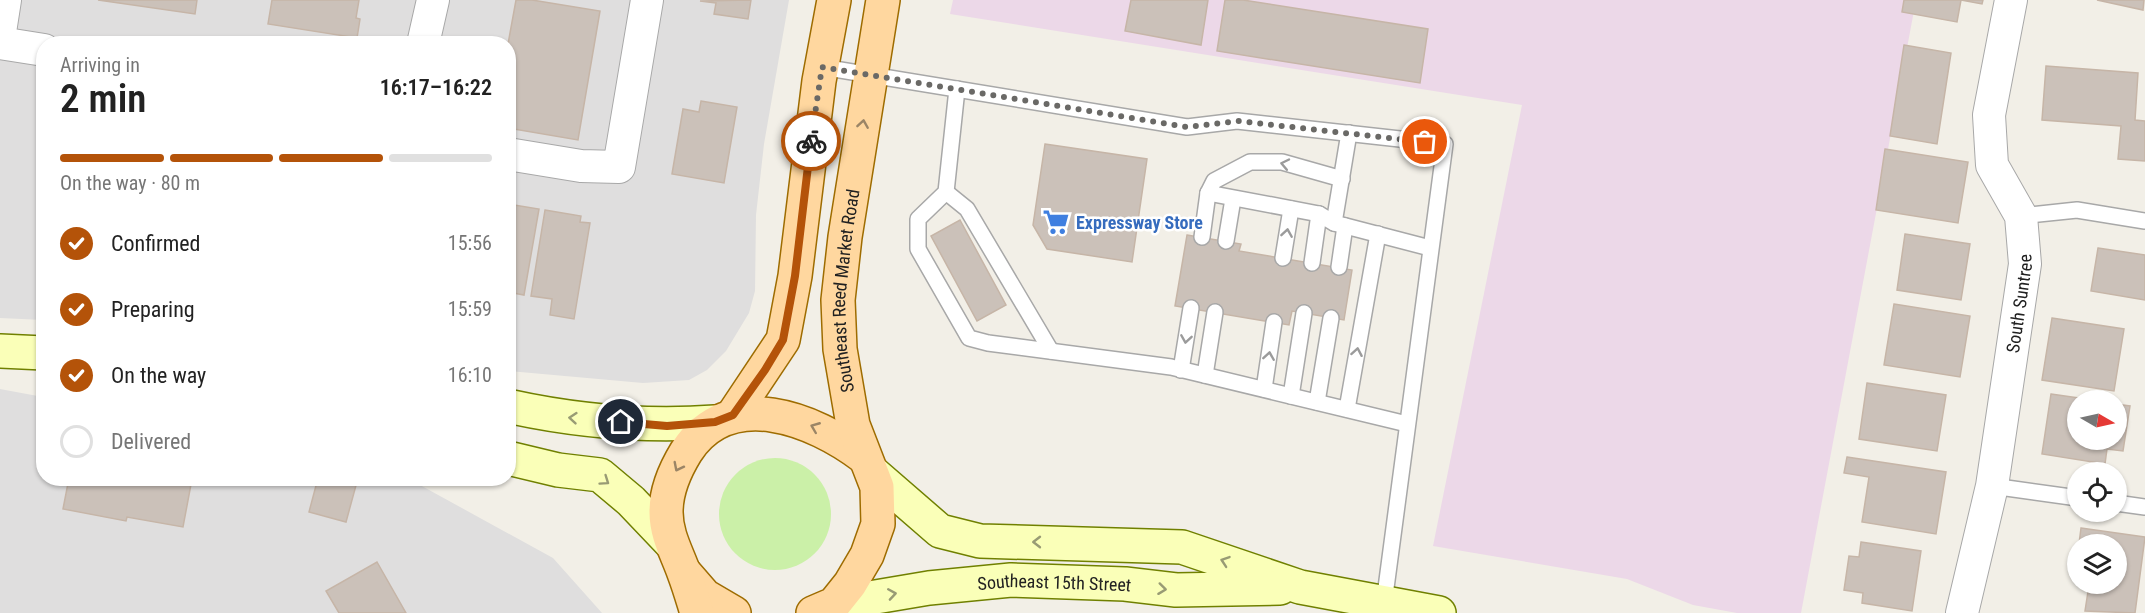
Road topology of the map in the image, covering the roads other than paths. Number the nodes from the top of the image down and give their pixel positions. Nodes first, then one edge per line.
1 (5, 0) edge
2 (433, 0) edge
3 (647, 0) edge
4 (834, 0) edge
5 (883, 0) edge
6 (2011, 0) edge
7 (0, 32) edge
8 (425, 36) edge
9 (0, 44) edge
10 (36, 49) edge
11 (822, 67) junction
12 (871, 74) junction
13 (957, 89) junction
14 (1349, 133) junction
15 (516, 155) edge
16 (1342, 179) junction
17 (946, 192) junction
18 (1208, 193) junction
19 (1233, 199) junction
20 (1291, 209) junction
21 (1319, 214) junction
22 (2021, 216) junction
23 (2145, 221) edge
24 (1340, 225) junction
25 (1378, 234) junction
26 (1202, 237) dead end
27 (1226, 241) dead end
28 (1430, 248) junction
29 (1283, 258) dead end
30 (1312, 263) dead end
31 (1339, 267) dead end
32 (1191, 308) dead end
33 (1215, 312) dead end
34 (1304, 314) dead end
35 (1331, 318) dead end
36 (1274, 322) dead end
37 (0, 351) edge
38 (1051, 351) junction
39 (36, 353) edge
40 (1181, 370) junction
41 (1205, 375) junction
42 (1264, 389) junction
43 (1291, 396) junction
44 (1317, 402) junction
45 (516, 408) edge
46 (1347, 409) junction
47 (724, 419) junction
48 (1407, 423) junction
49 (516, 460) edge
50 (868, 464) junction
51 (1992, 486) junction
52 (2067, 496) edge
53 (2127, 505) edge
54 (2145, 507) edge
55 (677, 557) junction
56 (1300, 587) junction
57 (1383, 603) junction
58 (824, 608) edge
59 (697, 613) edge
60 (734, 613) edge
61 (1438, 613) edge
62 (1962, 613) edge

1 - 7 street
2 - 8 street
3 - 15 street
4 - 11 main road
5 - 12 main road, Southeast Reed Market Road
6 - 22 street, South Suntree
9 - 10 street
11 - 12 lane
11 - 47 main road
12 - 13 lane
50 -> 12 main road, Southeast Reed Market Road
13 - 14 lane
13 - 17 lane
14 - 16 lane
14 - 28 lane
16 -> 18 lane
16 - 24 lane
17 - 38 lane
17 - 38 lane
18 - 19 lane
18 - 26 lane
19 - 20 lane
19 - 27 lane
20 - 21 lane
29 -> 20 lane
21 - 24 lane
21 - 30 lane
22 - 23 lane
22 - 51 street, South Suntree
24 - 25 lane
24 - 31 lane
25 - 28 lane
46 -> 25 lane
28 - 48 lane
32 -> 40 lane
33 - 41 lane
34 - 43 lane
35 - 44 lane
42 -> 36 lane
37 - 39 main road
38 - 40 lane
40 - 41 lane
41 - 42 lane
42 - 43 lane
43 - 44 lane
44 - 46 lane
47 -> 45 main road, Southeast 15th Street
46 - 48 lane
50 -> 47 main road, Southeast 15th Street
47 -> 55 main road
48 - 57 lane
49 -> 55 main road
56 -> 50 main road, Southeast 15th Street
50 - 58 main road, Southeast Reed Market Road
51 - 52 lane
51 - 62 street, South Suntree
53 - 54 lane
55 - 59 main road
55 - 60 main road
56 - 57 main road, Southeast 15th Street
58 -> 56 main road, Southeast 15th Street
57 - 61 main road, Southeast 15th Street

